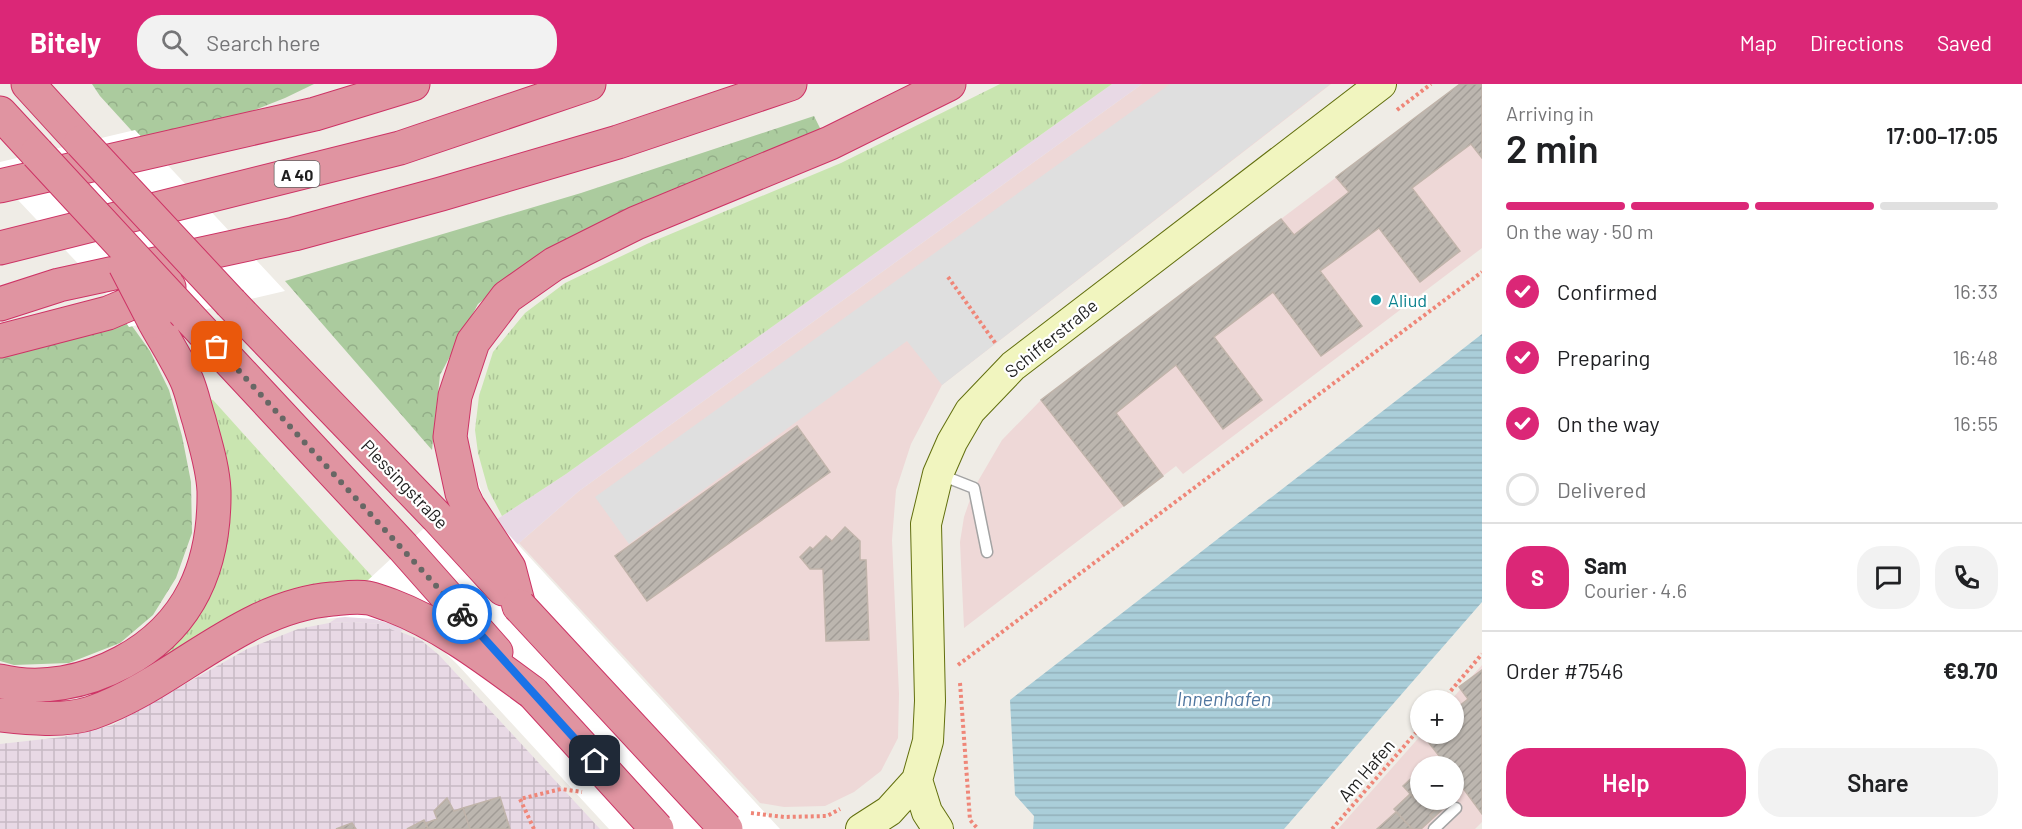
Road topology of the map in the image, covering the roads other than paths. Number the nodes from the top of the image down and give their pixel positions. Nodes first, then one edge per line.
1 (28, 84) edge
2 (60, 84) edge
3 (330, 84) edge
4 (413, 84) edge
5 (589, 84) edge
6 (790, 84) edge
7 (949, 84) edge
8 (1381, 84) edge
9 (0, 113) edge
10 (268, 125) junction
11 (81, 142) junction
12 (0, 186) edge
13 (106, 229) junction
14 (294, 234) junction
15 (0, 248) edge
16 (0, 304) edge
17 (0, 341) edge
18 (938, 474) junction
19 (987, 552) dead end
20 (519, 606) junction
21 (0, 681) edge
22 (533, 693) junction
23 (0, 715) edge
24 (917, 780) junction
25 (1454, 810) edge
26 (657, 829) edge
27 (726, 829) edge
28 (861, 829) edge
29 (939, 829) edge
30 (1434, 829) edge

1 - 11 highway, Plessingstraße
2 - 11 highway
3 - 10 highway
4 - 10 highway
5 - 15 highway, A 40
6 - 14 highway
7 - 20 highway
8 - 18 street, Schifferstraße
9 - 13 highway, bridge
10 - 12 highway
11 - 20 highway, Plessingstraße, bridge
13 - 21 highway, bridge
13 - 22 highway, bridge
14 - 16 highway
14 - 17 highway
18 - 19 lane
18 - 24 street, Schifferstraße
20 - 27 highway, Plessingstraße, bridge
22 - 23 highway
22 - 26 highway, bridge
24 - 28 street
24 - 29 street
25 - 30 lane

